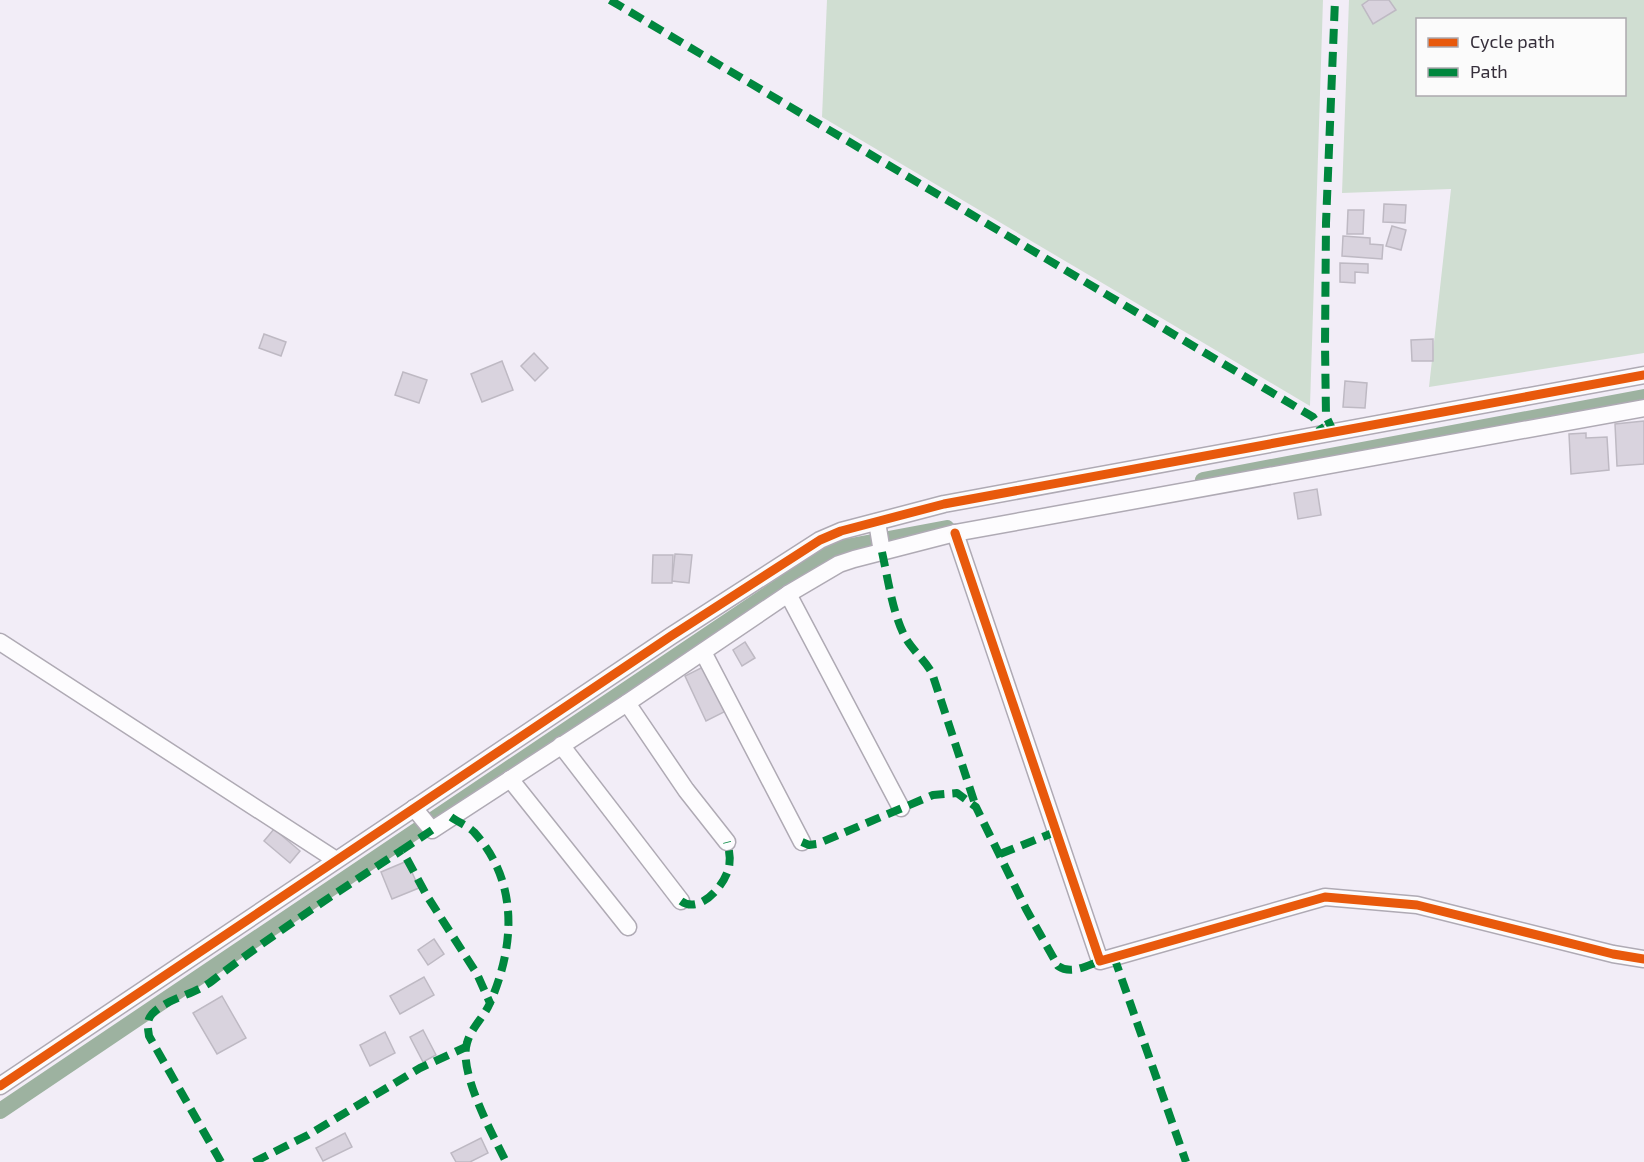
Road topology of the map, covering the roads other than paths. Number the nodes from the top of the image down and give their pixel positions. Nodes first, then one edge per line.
1 (1644, 375) edge
2 (1644, 408) edge
3 (877, 524) junction
4 (955, 533) junction
5 (882, 549) junction
6 (788, 594) junction
7 (0, 642) edge
8 (703, 652) junction
9 (627, 703) junction
10 (561, 745) junction
11 (510, 779) junction
12 (901, 808) dead end
13 (421, 817) junction
14 (727, 842) dead end
15 (802, 842) dead end
16 (336, 860) junction
17 (681, 901) dead end
18 (628, 927) dead end
19 (1644, 959) edge
20 (0, 1086) edge

1 - 3 street
2 - 4 street
3 - 5 street
3 - 13 street
4 - 5 street
4 - 19 street
5 - 6 street
6 - 8 street
6 - 12 street
7 - 16 street
8 - 9 street
8 - 15 street
9 - 10 street
9 - 14 street
10 - 11 street
10 - 17 street
11 - 13 street
11 - 18 street
13 - 16 street
16 - 20 street

